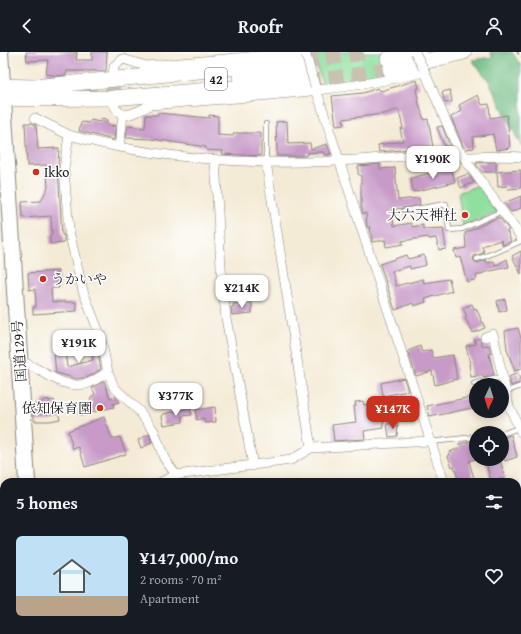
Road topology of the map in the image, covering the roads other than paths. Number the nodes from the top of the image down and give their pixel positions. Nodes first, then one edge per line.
1 (0, 52) edge
2 (415, 52) edge
3 (422, 52) edge
4 (464, 52) edge
5 (307, 69) edge
6 (424, 70) junction
7 (128, 87) tunnel mouth
8 (1, 92) edge
9 (112, 98) junction
10 (123, 114) junction
11 (35, 118) dead end
12 (266, 124) dead end
13 (69, 135) junction
14 (119, 147) junction
15 (459, 151) junction
16 (521, 157) edge
17 (215, 159) junction
18 (339, 160) junction
19 (266, 162) junction
20 (0, 199) edge
21 (404, 211) dead end
22 (502, 211) junction
23 (521, 237) edge
24 (521, 240) edge
25 (477, 259) dead end
26 (493, 334) dead end
27 (20, 361) junction
28 (108, 372) junction
29 (502, 377) joint
30 (499, 378) edge
31 (521, 386) edge
32 (509, 390) edge
33 (509, 399) edge
34 (520, 430) edge
35 (509, 432) edge
36 (469, 438) edge
37 (430, 441) junction
38 (311, 448) junction
39 (253, 466) junction
40 (183, 477) edge
41 (16, 478) edge
42 (27, 478) edge
43 (443, 478) edge

1 - 8 highway, 国道129号
2 - 6 street, bridge
3 - 4 main road
5 - 6 street
5 - 7 main road, 42
5 - 8 main road
5 - 9 main road
5 - 10 street
5 - 18 street
6 - 15 street
8 - 9 main road
8 - 27 highway, 国道129号
9 - 10 street
10 - 14 street
11 - 13 street
12 - 19 lane
13 - 14 street
13 - 28 street
14 - 17 street
15 - 16 street
15 - 18 street
15 - 22 street
17 - 19 street
17 - 39 street
18 - 19 street
18 - 37 street
19 - 38 street
20 - 41 highway, 国道129号
21 - 22 lane
22 - 23 street
24 - 25 lane
26 - 29 street
27 - 28 street
27 - 42 highway, 国道129号
28 - 40 street
29 - 30 lane
31 - 32 lane
33 - 34 street
34 - 35 lane
36 - 37 lane
37 - 38 street
37 - 43 street
38 - 39 street
39 - 40 street

